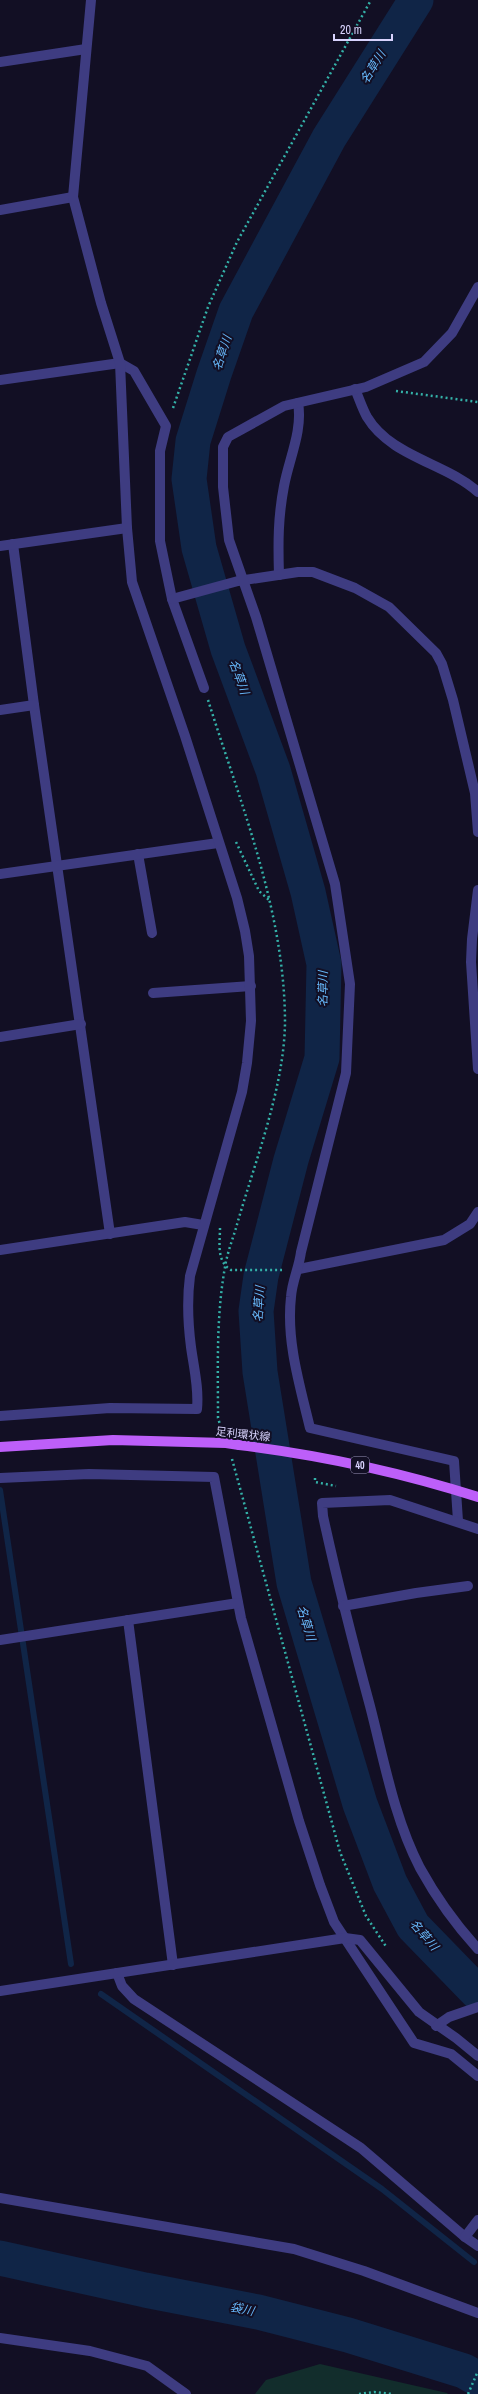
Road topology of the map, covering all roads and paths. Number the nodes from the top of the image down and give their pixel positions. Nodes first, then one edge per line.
1 (91, 0) edge
2 (371, 0) edge
3 (86, 49) junction
4 (0, 62) edge
5 (73, 197) junction
6 (0, 210) edge
7 (478, 287) edge
8 (120, 363) junction
9 (0, 380) edge
10 (366, 387) junction
11 (355, 389) junction
12 (298, 402) junction
13 (478, 402) edge
14 (166, 426) junction
15 (478, 492) edge
16 (126, 528) junction
17 (13, 544) junction
18 (0, 546) edge
19 (279, 575) junction
20 (241, 580) junction
21 (172, 599) junction
22 (204, 688) dead end
23 (34, 705) junction
24 (0, 710) edge
25 (475, 785) edge
26 (478, 832) edge
27 (234, 837) dead end
28 (218, 843) junction
29 (138, 854) junction
30 (57, 866) junction
31 (0, 874) edge
32 (478, 890) edge
33 (269, 900) dead end
34 (152, 933) dead end
35 (251, 986) junction
36 (153, 993) dead end
37 (81, 1024) junction
38 (0, 1037) edge
39 (478, 1069) edge
40 (478, 1212) edge
41 (203, 1225) junction
42 (110, 1234) junction
43 (0, 1250) edge
44 (225, 1266) dead end
45 (294, 1270) junction
46 (0, 1416) edge
47 (0, 1447) edge
48 (232, 1459) dead end
49 (0, 1478) edge
50 (478, 1497) edge
51 (458, 1521) junction
52 (478, 1529) edge
53 (468, 1586) dead end
54 (238, 1604) junction
55 (343, 1606) junction
56 (128, 1620) junction
57 (0, 1640) edge
58 (345, 1938) junction
59 (478, 1949) edge
60 (391, 1954) dead end
61 (173, 1965) junction
62 (117, 1973) junction
63 (0, 1991) edge
64 (478, 2007) edge
65 (436, 2026) junction
66 (478, 2056) edge
67 (478, 2076) edge
68 (0, 2198) edge
69 (478, 2220) edge
70 (465, 2237) junction
71 (478, 2246) edge
72 (478, 2312) edge
73 (0, 2338) edge
74 (478, 2371) edge
75 (186, 2394) edge
76 (359, 2394) edge
77 (392, 2394) edge
78 (468, 2394) edge

1 - 3 street
2 - 14 path
3 - 4 street
3 - 5 street
5 - 6 street
5 - 8 street
7 - 10 street
8 - 9 street
8 - 14 street
8 - 16 street
10 - 11 street
10 - 13 path
11 - 12 street
11 - 15 street
12 - 19 street
12 - 20 street
14 - 21 street
16 - 17 street
16 - 28 street
17 - 18 street
17 - 23 street
19 - 20 street
19 - 25 street
20 - 21 street
20 - 45 street
21 - 22 street
23 - 24 street
23 - 30 street
25 - 26 street
27 - 33 path
28 - 29 street
28 - 35 street
29 - 30 street
29 - 34 street
30 - 31 street
30 - 37 street
32 - 39 street
35 - 36 street
35 - 41 street
37 - 38 street
37 - 42 street
40 - 45 street
41 - 42 street
41 - 46 street
42 - 43 street
44 - 45 path
45 - 51 street
47 - 50 main road, 足利環状線 / 40, bridge
48 - 60 path
49 - 54 street
51 - 52 street
51 - 55 street
53 - 55 street
54 - 56 street
54 - 58 street
55 - 59 street
56 - 57 street
56 - 61 street
58 - 61 street
58 - 65 street
58 - 67 street
61 - 62 street
62 - 63 street
62 - 70 street
64 - 65 street
65 - 66 street
68 - 72 street
69 - 70 street
70 - 71 street
73 - 75 street
74 - 78 path
76 - 77 path

